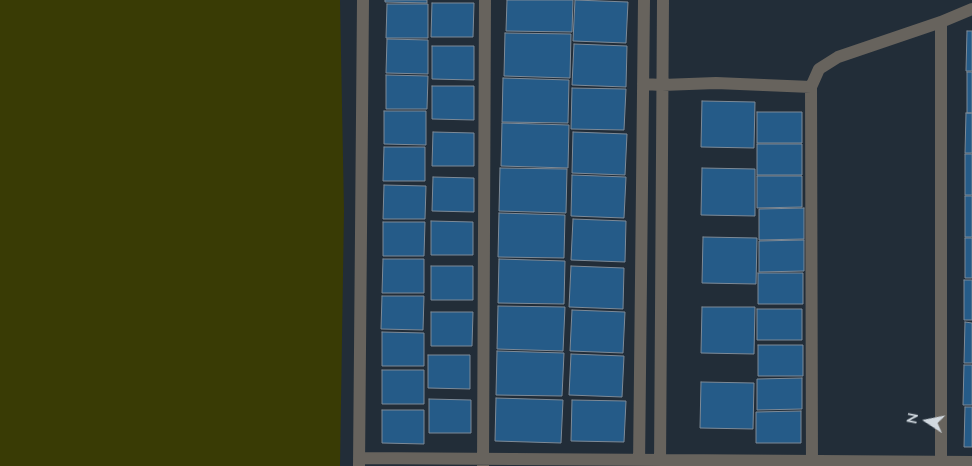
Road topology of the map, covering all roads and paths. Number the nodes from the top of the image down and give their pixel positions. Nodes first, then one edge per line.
1 (363, 0) edge
2 (486, 0) edge
3 (644, 0) edge
4 (663, 0) edge
5 (972, 9) edge
6 (941, 22) junction
7 (643, 84) junction
8 (662, 85) junction
9 (811, 87) junction
10 (359, 462) edge
11 (483, 462) edge
12 (972, 462) edge
13 (639, 463) edge
14 (660, 463) edge
15 (812, 463) edge
16 (941, 464) edge

1 - 10 street
2 - 11 street
3 - 7 street
4 - 8 street
5 - 6 street
6 - 9 street
6 - 16 street
7 - 8 street
7 - 13 street
8 - 9 street
8 - 14 street
9 - 15 street
10 - 11 street
11 - 13 street
12 - 16 street
13 - 14 street
14 - 15 street
15 - 16 street

